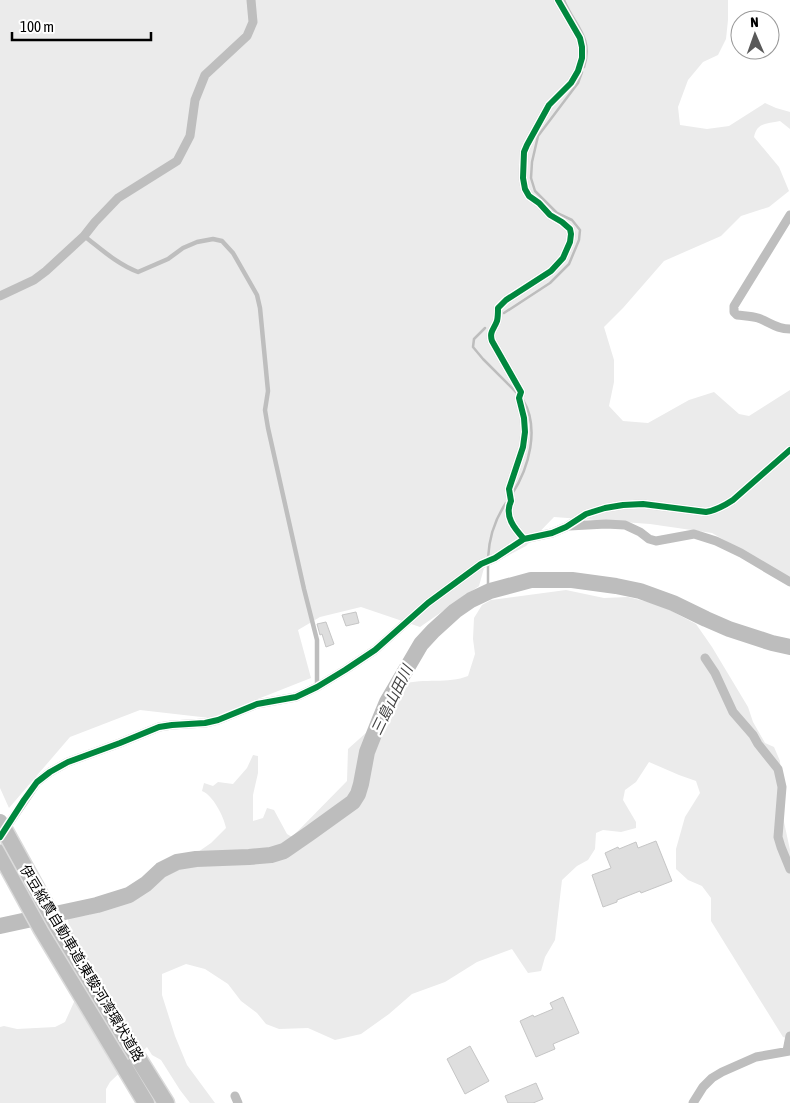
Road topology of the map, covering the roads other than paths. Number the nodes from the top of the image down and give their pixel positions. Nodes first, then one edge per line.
1 (251, 0) edge
2 (558, 0) edge
3 (790, 214) edge
4 (84, 236) junction
5 (0, 296) edge
6 (790, 329) edge
7 (790, 450) edge
8 (566, 527) junction
9 (524, 539) junction
10 (790, 582) edge
11 (705, 658) dead end
12 (317, 687) junction
13 (0, 822) edge
14 (0, 837) edge
15 (0, 852) edge
16 (790, 869) edge
17 (790, 1036) edge
18 (789, 1051) edge
19 (129, 1059) junction
20 (164, 1100) edge
21 (146, 1102) edge
22 (693, 1103) edge

1 - 4 street
2 - 9 street
3 - 6 street
4 - 5 street
4 - 12 lane
7 - 8 street
8 - 9 street
8 - 10 street
9 - 12 street
11 - 16 street
12 - 14 street
13 - 19 highway, 伊豆縦貫自動車道;東駿河湾環状道路, bridge
15 - 19 highway, 伊豆縦貫自動車道;東駿河湾環状道路
17 - 18 street
18 - 22 street
19 - 20 highway, 伊豆縦貫自動車道;東駿河湾環状道路
19 - 21 highway, 伊豆縦貫自動車道;東駿河湾環状道路

